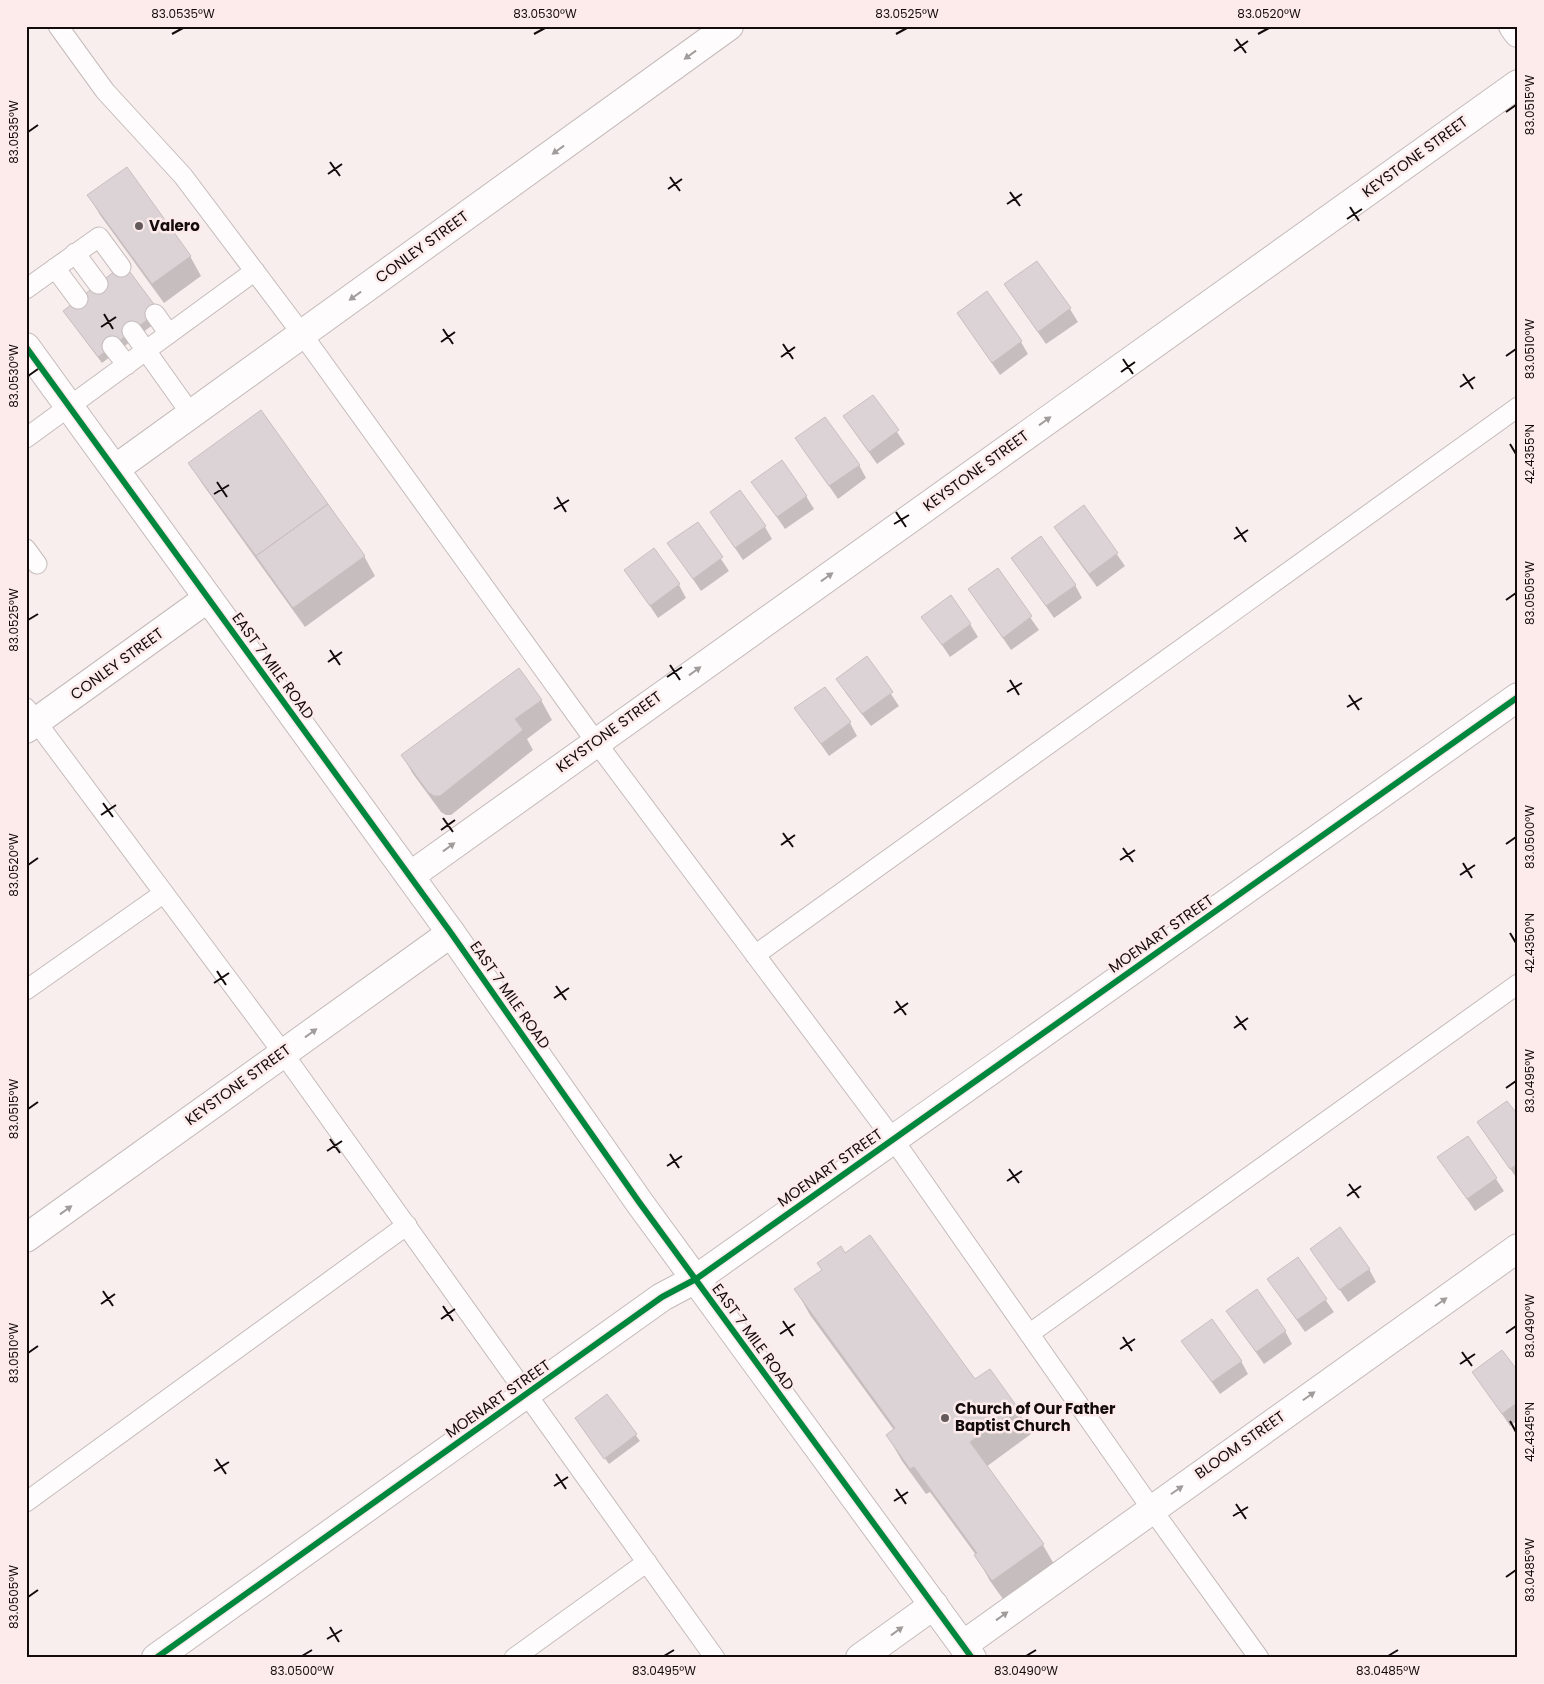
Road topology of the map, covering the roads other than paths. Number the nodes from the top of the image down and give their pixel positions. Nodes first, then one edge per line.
1 (58, 26) edge
2 (729, 26) edge
3 (1513, 26) edge
4 (1518, 33) edge
5 (1518, 84) edge
6 (75, 253) junction
7 (121, 267) dead end
8 (55, 268) junction
9 (255, 271) junction
10 (98, 284) dead end
11 (26, 289) edge
12 (78, 299) dead end
13 (155, 314) dead end
14 (132, 331) dead end
15 (169, 334) junction
16 (302, 334) junction
17 (112, 346) dead end
18 (26, 347) edge
19 (146, 351) junction
20 (127, 365) junction
21 (70, 407) junction
22 (1518, 407) edge
23 (191, 414) junction
24 (26, 438) edge
25 (114, 468) junction
26 (26, 549) edge
27 (38, 564) dead end
28 (208, 598) junction
29 (1518, 696) edge
30 (29, 719) edge
31 (596, 742) junction
32 (410, 876) junction
33 (164, 893) junction
34 (451, 933) junction
35 (755, 955) junction
36 (1518, 984) edge
37 (26, 990) edge
38 (283, 1053) junction
39 (893, 1139) junction
40 (407, 1225) junction
41 (26, 1238) edge
42 (1518, 1248) edge
43 (696, 1279) junction
44 (1029, 1334) junction
45 (527, 1393) junction
46 (26, 1502) edge
47 (1152, 1508) junction
48 (647, 1562) junction
49 (934, 1604) junction
50 (967, 1651) edge
51 (156, 1658) edge
52 (514, 1658) edge
53 (716, 1658) edge
54 (860, 1658) edge
55 (1259, 1658) edge

1 - 9 lane
2 -> 16 street, CONLEY STREET
3 - 4 street
31 -> 5 street, KEYSTONE STREET
6 - 7 lane
6 - 8 lane
6 - 10 lane
8 - 11 lane
8 - 12 lane
9 - 15 lane
9 - 16 lane
13 - 15 lane
14 - 19 lane
15 - 19 lane
16 - 23 street, CONLEY STREET
16 - 31 lane
17 - 20 lane
18 - 21 street, EAST 7 MILE ROAD
19 - 20 lane
19 - 23 lane
20 - 21 lane
21 - 24 lane
21 - 25 street, EAST 7 MILE ROAD
22 - 35 lane
23 - 25 street, CONLEY STREET
25 - 28 street, EAST 7 MILE ROAD
26 - 27 lane
28 - 30 street, CONLEY STREET
28 - 32 street, EAST 7 MILE ROAD
29 - 39 street, MOENART STREET
30 - 33 lane
32 -> 31 street, KEYSTONE STREET
31 - 35 lane
32 - 34 street, EAST 7 MILE ROAD
33 - 37 lane
33 - 38 lane
38 -> 34 street, KEYSTONE STREET
34 - 43 street, EAST 7 MILE ROAD
35 - 39 lane
36 - 44 lane
38 - 40 lane
41 -> 38 street, KEYSTONE STREET
39 - 43 street, MOENART STREET
39 - 44 lane
40 - 45 lane
40 - 46 lane
47 -> 42 street, BLOOM STREET
43 - 45 street, MOENART STREET
43 - 49 street, EAST 7 MILE ROAD
44 - 47 lane
45 - 48 lane
45 - 51 street, MOENART STREET
50 -> 47 street, BLOOM STREET
47 - 55 lane
48 - 52 lane
48 - 53 lane
49 - 50 street, EAST 7 MILE ROAD
54 -> 49 street

